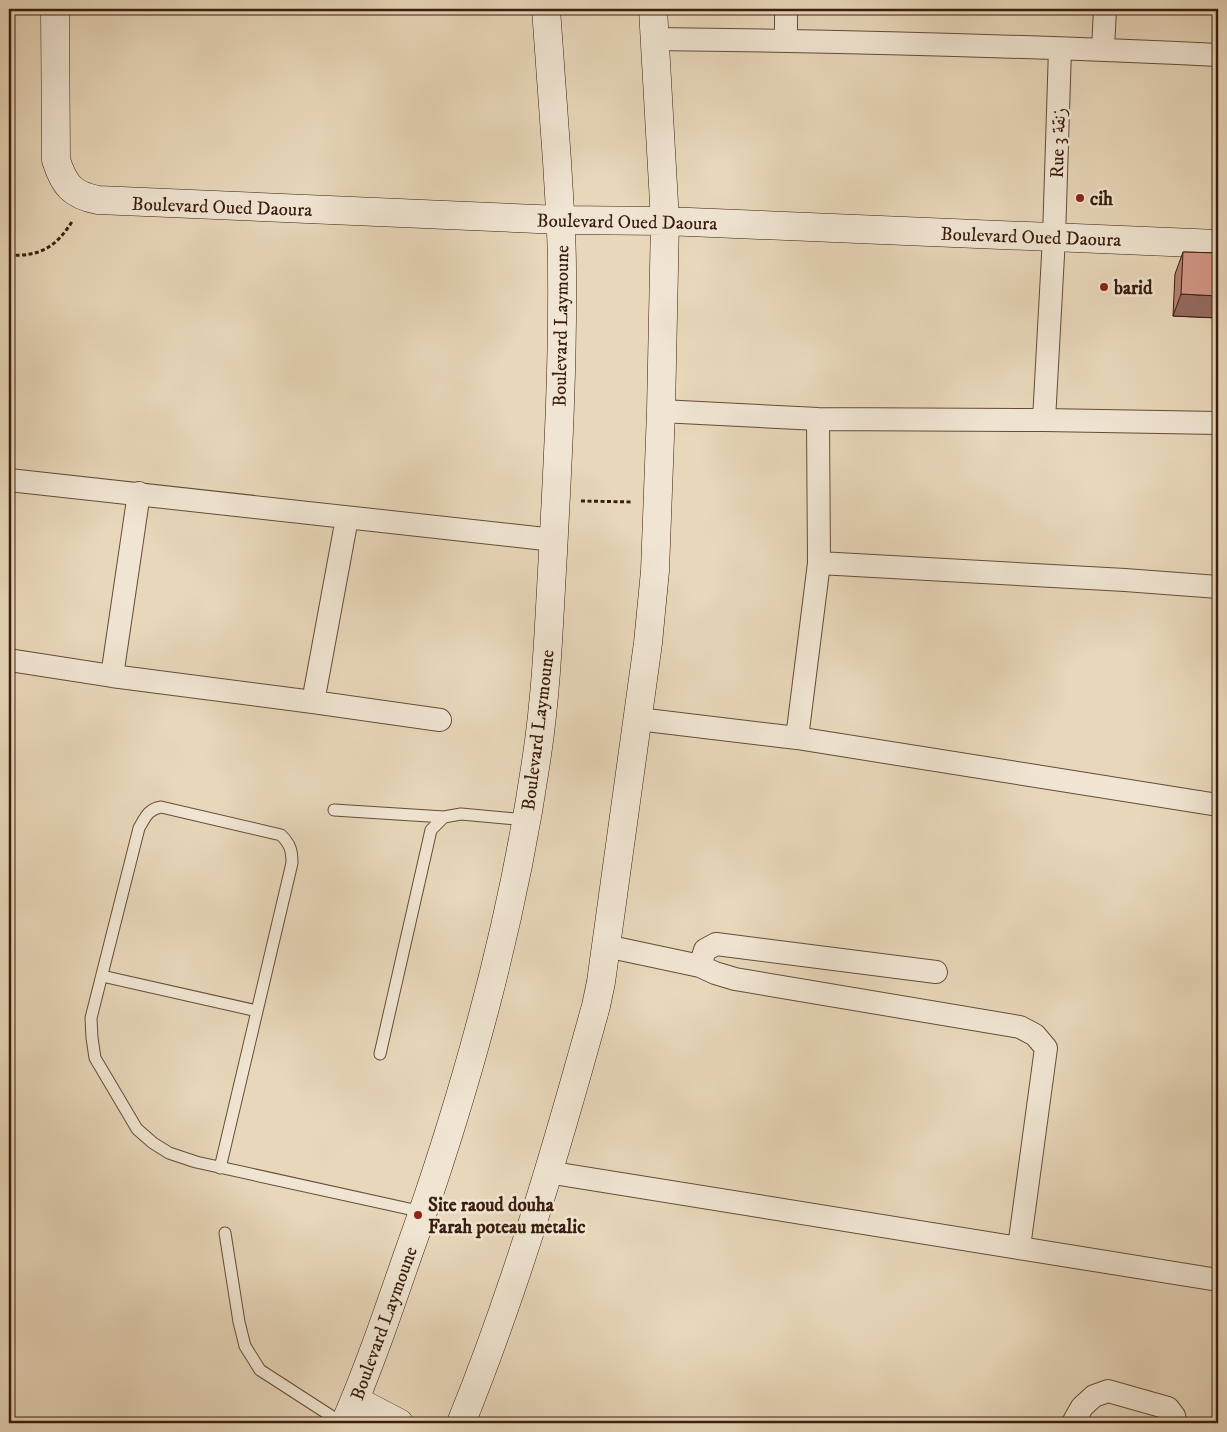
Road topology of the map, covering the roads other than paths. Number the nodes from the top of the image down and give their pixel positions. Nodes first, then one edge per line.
1 (55, 9) edge
2 (546, 9) edge
3 (653, 9) edge
4 (786, 9) edge
5 (1105, 9) edge
6 (654, 38) junction
7 (786, 40) junction
8 (1060, 49) junction
9 (1103, 49) junction
10 (1218, 55) edge
11 (561, 220) junction
12 (665, 221) junction
13 (1054, 238) junction
14 (1218, 244) edge
15 (661, 411) junction
16 (818, 418) junction
17 (1044, 420) junction
18 (1218, 423) edge
19 (9, 480) edge
20 (139, 493) junction
21 (347, 518) junction
22 (554, 540) junction
23 (819, 563) junction
24 (1218, 587) edge
25 (9, 660) edge
26 (112, 676) junction
27 (313, 702) junction
28 (638, 719) junction
29 (440, 720) dead end
30 (797, 738) junction
31 (1218, 805) edge
32 (334, 810) dead end
33 (444, 817) junction
34 (526, 820) junction
35 (606, 946) junction
36 (700, 966) junction
37 (936, 972) dead end
38 (102, 976) junction
39 (257, 1011) junction
40 (380, 1054) dead end
41 (220, 1168) junction
42 (548, 1172) junction
43 (424, 1212) junction
44 (225, 1233) dead end
45 (1019, 1247) junction
46 (1218, 1280) edge
47 (347, 1415) edge
48 (399, 1423) edge
49 (461, 1423) edge
50 (1074, 1423) edge
51 (1176, 1423) edge

1 - 11 main road, Boulevard Oued Daoura
2 - 11 main road, Boulevard Laymoune
3 - 6 main road
4 - 7 street
5 - 9 street
6 - 7 street
6 - 12 main road
7 - 8 street
8 - 9 street
8 - 13 street, Rue 3 زنقة
9 - 10 street
11 - 12 main road, Boulevard Oued Daoura
11 - 22 main road, Boulevard Laymoune
12 - 13 main road, Boulevard Oued Daoura
12 - 15 main road
13 - 14 main road, Boulevard Oued Daoura
13 - 17 street, Rue 3 زنقة
15 - 16 street
15 - 28 main road
16 - 17 street
16 - 23 street
17 - 18 street
19 - 20 street
20 - 21 street
20 - 26 street
21 - 22 street
21 - 27 street
22 - 34 main road, Boulevard Laymoune
23 - 24 street
23 - 30 street
25 - 26 street
26 - 27 street
27 - 29 street
28 - 30 street
28 - 35 main road
30 - 31 street
32 - 33 lane
33 - 34 lane
33 - 40 lane
34 - 43 main road, Boulevard Laymoune
35 - 36 street
35 - 42 main road
36 - 37 street
36 - 45 street
38 - 39 lane
38 - 39 lane
38 - 41 lane
39 - 41 lane
41 - 43 lane
42 - 45 street
42 - 49 main road
43 - 47 main road, Boulevard Laymoune
44 - 47 lane
45 - 46 street
47 - 48 main road
50 - 51 street

